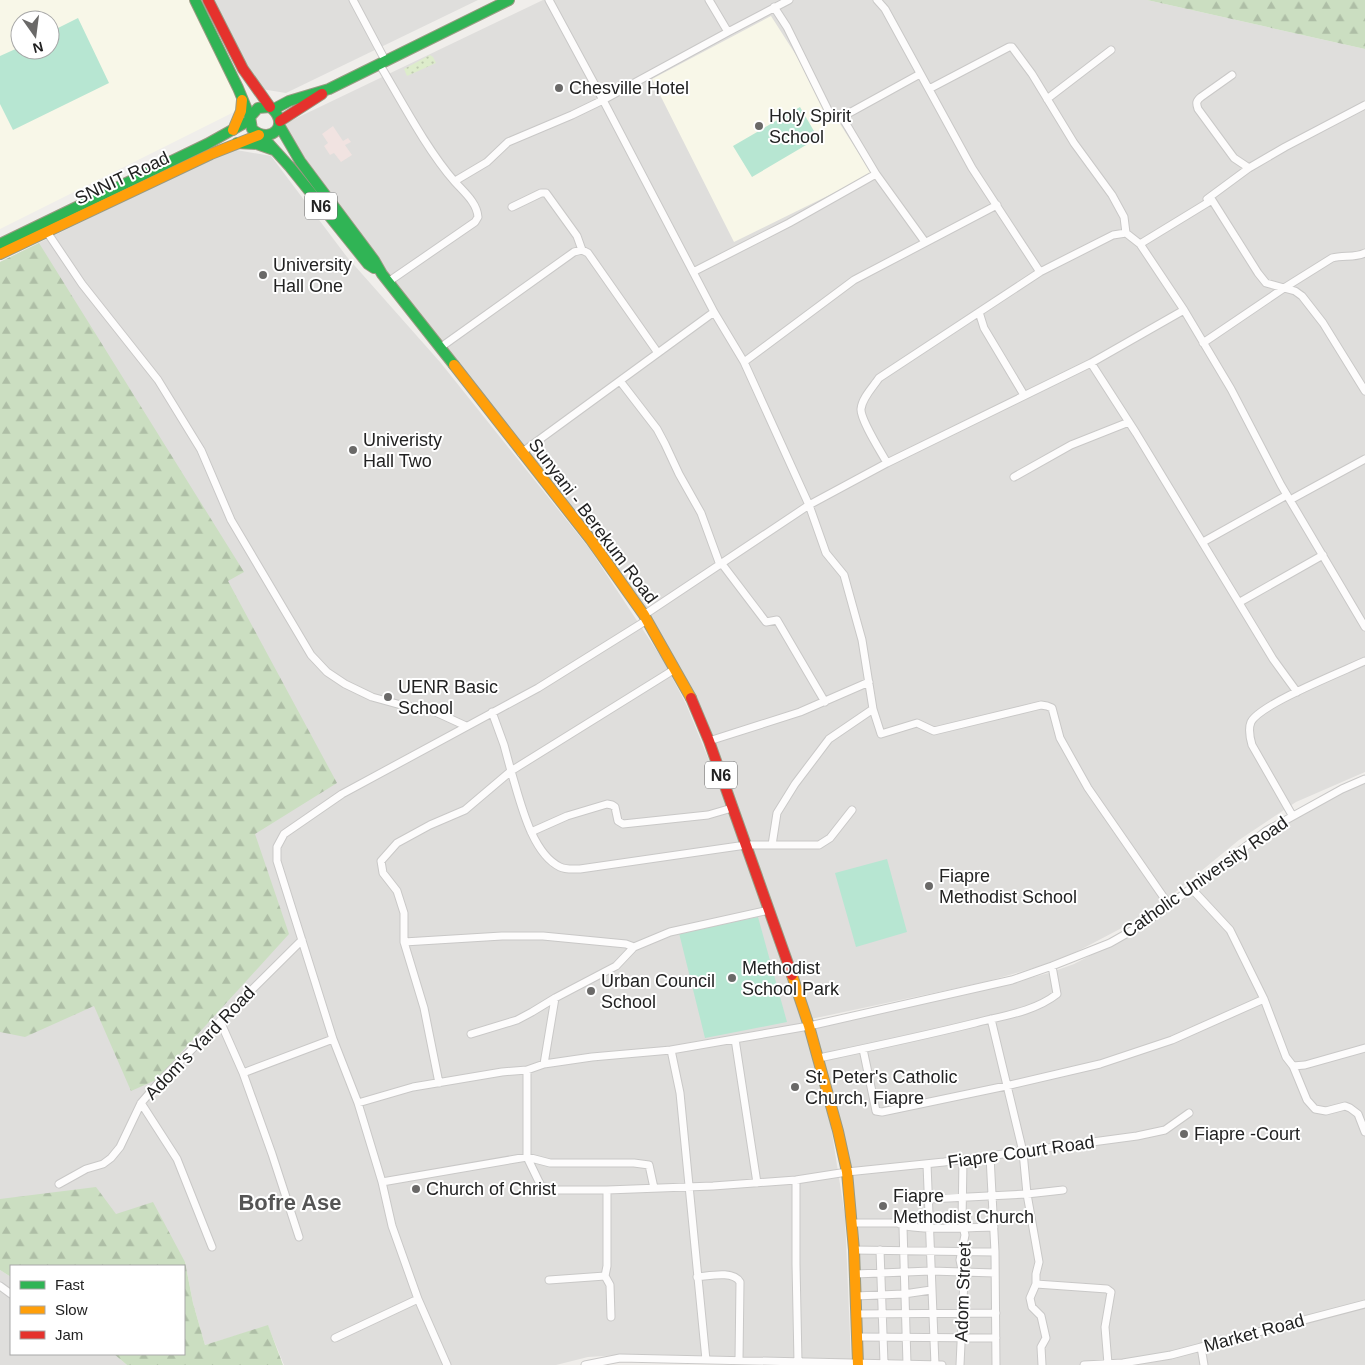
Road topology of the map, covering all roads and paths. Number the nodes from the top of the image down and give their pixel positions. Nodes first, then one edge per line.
1 (195, 0) edge
2 (208, 0) edge
3 (353, 0) edge
4 (509, 0) edge
5 (549, 0) edge
6 (709, 0) edge
7 (789, 0) edge
8 (877, 0) edge
9 (774, 8) junction
10 (728, 32) junction
11 (1111, 50) dead end
12 (383, 63) junction
13 (920, 74) junction
14 (1232, 75) dead end
15 (329, 89) junction
16 (929, 90) junction
17 (242, 98) junction
18 (1047, 99) junction
19 (603, 100) junction
20 (1365, 105) edge
21 (272, 108) junction
22 (842, 116) junction
23 (250, 119) junction
24 (280, 123) junction
25 (233, 130) junction
26 (261, 136) junction
27 (237, 143) junction
28 (276, 151) junction
29 (1249, 168) junction
30 (876, 174) junction
31 (455, 181) junction
32 (997, 205) junction
33 (512, 207) dead end
34 (47, 232) junction
35 (1126, 234) junction
36 (925, 242) junction
37 (0, 244) edge
38 (1140, 244) junction
39 (582, 250) junction
40 (1365, 253) edge
41 (0, 254) edge
42 (693, 272) junction
43 (1040, 272) junction
44 (385, 278) junction
45 (1284, 288) junction
46 (1184, 310) junction
47 (714, 312) junction
48 (979, 312) junction
49 (1203, 343) junction
50 (441, 347) junction
51 (658, 354) junction
52 (744, 362) junction
53 (1091, 363) junction
54 (620, 381) junction
55 (1365, 391) edge
56 (1024, 394) junction
57 (1129, 422) junction
58 (521, 453) junction
59 (1365, 459) edge
60 (887, 463) junction
61 (1014, 477) dead end
62 (1289, 497) junction
63 (810, 505) junction
64 (1203, 542) junction
65 (1323, 556) junction
66 (721, 564) junction
67 (1240, 602) junction
68 (645, 618) junction
69 (1365, 627) edge
70 (1365, 661) edge
71 (675, 669) junction
72 (869, 682) junction
73 (1296, 692) junction
74 (825, 702) junction
75 (873, 709) junction
76 (492, 712) junction
77 (466, 726) junction
78 (709, 740) junction
79 (511, 771) junction
80 (1365, 779) edge
81 (732, 808) junction
82 (852, 810) dead end
83 (1292, 815) junction
84 (531, 832) junction
85 (746, 844) junction
86 (772, 845) junction
87 (1190, 888) junction
88 (1169, 905) junction
89 (769, 910) junction
90 (302, 940) junction
91 (404, 942) junction
92 (634, 947) junction
93 (1052, 966) junction
94 (555, 998) junction
95 (1264, 999) junction
96 (991, 1019) junction
97 (220, 1021) junction
98 (809, 1026) junction
99 (470, 1034) dead end
100 (735, 1038) junction
101 (334, 1039) junction
102 (1365, 1048) edge
103 (863, 1049) junction
104 (671, 1050) junction
105 (819, 1058) junction
106 (544, 1064) junction
107 (1293, 1066) junction
108 (527, 1070) junction
109 (243, 1074) junction
110 (439, 1083) junction
111 (1006, 1086) junction
112 (358, 1103) junction
113 (141, 1104) junction
114 (1190, 1113) dead end
115 (1365, 1132) edge
116 (1023, 1152) junction
117 (990, 1156) junction
118 (527, 1157) junction
119 (963, 1160) junction
120 (928, 1164) junction
121 (847, 1172) junction
122 (796, 1180) junction
123 (382, 1182) junction
124 (757, 1183) junction
125 (60, 1184) dead end
126 (688, 1187) junction
127 (654, 1188) junction
128 (607, 1190) junction
129 (1063, 1190) dead end
130 (1027, 1194) junction
131 (993, 1196) junction
132 (962, 1197) junction
133 (929, 1199) junction
134 (851, 1223) junction
135 (994, 1226) junction
136 (903, 1227) junction
137 (963, 1227) junction
138 (929, 1228) junction
139 (299, 1237) dead end
140 (212, 1248) dead end
141 (854, 1250) junction
142 (880, 1250) junction
143 (905, 1251) junction
144 (930, 1251) junction
145 (962, 1252) junction
146 (995, 1252) junction
147 (931, 1271) junction
148 (905, 1272) junction
149 (963, 1272) junction
150 (880, 1273) junction
151 (995, 1273) junction
152 (855, 1274) junction
153 (605, 1276) junction
154 (697, 1277) junction
155 (549, 1280) dead end
156 (1036, 1284) junction
157 (931, 1290) junction
158 (906, 1294) junction
159 (881, 1295) junction
160 (855, 1296) junction
161 (418, 1299) junction
162 (1365, 1304) edge
163 (962, 1313) junction
164 (996, 1313) junction
165 (856, 1314) junction
166 (882, 1314) junction
167 (906, 1314) junction
168 (933, 1314) junction
169 (611, 1317) dead end
170 (335, 1338) dead end
171 (857, 1338) junction
172 (883, 1338) junction
173 (906, 1338) junction
174 (934, 1338) junction
175 (961, 1338) junction
176 (996, 1338) junction
177 (1201, 1347) junction
178 (706, 1360) junction
179 (739, 1360) junction
180 (798, 1362) junction
181 (762, 1363) edge
182 (823, 1364) edge
183 (858, 1364) edge
184 (884, 1364) junction
185 (907, 1364) edge
186 (1108, 1364) junction
187 (448, 1365) edge
188 (585, 1365) edge
189 (935, 1365) edge
190 (942, 1365) edge
191 (960, 1365) edge
192 (996, 1365) edge
193 (1042, 1365) edge
194 (1084, 1365) edge
195 (1204, 1365) edge

1 - 17 main road, N6
2 - 21 main road, N6
3 - 12 street
4 - 12 main road
5 - 19 street
6 - 10 street
7 - 9 street
8 - 13 street
9 - 10 street
9 - 22 street
10 - 19 street
11 - 18 street
12 - 15 main road
12 - 31 street
13 - 16 street
13 - 22 street
14 - 29 street
15 - 21 main road
15 - 24 main road
16 - 18 street
16 - 32 street
17 - 23 main road, N6
17 - 25 main road
18 - 35 street
19 - 31 street
19 - 42 street
20 - 29 street
21 - 23 main road
21 - 24 main road, N6
22 - 30 street
23 - 25 main road, SNNIT Road
23 - 26 main road, N6
24 - 26 main road
24 - 44 main road, Sunyani - Berekum Road / N6
25 - 37 main road, SNNIT Road
26 - 27 main road, SNNIT Road
26 - 28 main road, Sunyani - Berekum Road / N6
27 - 28 main road
27 - 34 main road, SNNIT Road
28 - 44 main road, Sunyani - Berekum Road / N6
29 - 38 street
30 - 36 street
30 - 42 street
31 - 44 street
32 - 36 street
32 - 43 street
33 - 39 street
34 - 41 main road, SNNIT Road
34 - 77 street
35 - 38 street
35 - 43 street
36 - 52 street
38 - 45 street
38 - 46 street
39 - 50 street
39 - 51 street
40 - 45 street
42 - 47 street
43 - 48 street
44 - 50 main road, Sunyani - Berekum Road / N6
45 - 49 street
45 - 55 street
46 - 49 street
46 - 53 street
47 - 51 street
47 - 52 street
48 - 56 street
48 - 60 street
49 - 62 street
50 - 58 main road, Sunyani - Berekum Road / N6
51 - 54 street
52 - 63 street
53 - 56 street
53 - 57 street
54 - 58 street
54 - 66 street
56 - 60 street
57 - 61 street
57 - 64 street
58 - 68 main road, Sunyani - Berekum Road / N6
59 - 62 street
60 - 63 street
62 - 64 street
62 - 65 street
63 - 66 street
63 - 72 street
64 - 67 street
65 - 67 street
65 - 69 street
66 - 68 street
66 - 74 street
67 - 73 street
68 - 71 main road, Sunyani - Berekum Road / N6
68 - 76 street
70 - 73 street
71 - 78 main road, Sunyani - Berekum Road / N6
71 - 79 street
72 - 74 street
72 - 75 street
73 - 83 street
74 - 78 street
75 - 86 street
75 - 88 street
76 - 77 street
76 - 79 street
77 - 90 street
78 - 81 main road, Sunyani - Berekum Road / N6
79 - 84 street
79 - 91 street
80 - 83 street, Catholic University Road
81 - 84 street
81 - 85 main road, Sunyani - Berekum Road / N6
82 - 86 street
83 - 87 street, Catholic University Road
84 - 85 street
85 - 86 street
85 - 89 main road, Sunyani - Berekum Road / N6
87 - 88 street, Catholic University Road
87 - 95 street
88 - 93 street, Catholic University Road
89 - 92 street
89 - 98 main road, Sunyani - Berekum Road / N6
90 - 97 street, Adom's Yard Road
90 - 101 street
91 - 92 street
91 - 110 street
92 - 94 street
93 - 96 street
93 - 98 street, Catholic University Road
94 - 99 street
94 - 106 street
95 - 107 street
95 - 111 street
96 - 103 street
96 - 111 street
97 - 109 street
97 - 113 street, Adom's Yard Road
98 - 100 street, Catholic University Road
98 - 105 main road, Sunyani - Berekum Road / N6
100 - 104 street, Catholic University Road
100 - 124 street
101 - 109 street
101 - 112 street
102 - 107 street
103 - 105 street
103 - 111 street
104 - 106 street, Catholic University Road
104 - 126 street
105 - 121 main road, Sunyani - Berekum Road / N6
106 - 108 street, Catholic University Road
107 - 115 street
108 - 110 street, Catholic University Road
108 - 118 street
109 - 139 street
110 - 112 street, Catholic University Road
111 - 116 street
112 - 123 street
113 - 125 street, Adom's Yard Road
113 - 140 street
114 - 116 street, Fiapre Court Road
116 - 117 street, Fiapre Court Road
116 - 130 street
117 - 119 street, Fiapre Court Road
117 - 131 street
118 - 123 street
118 - 127 street
118 - 128 street, Fiapre Court Road
119 - 120 street, Fiapre Court Road
119 - 132 street, Adom Street
120 - 121 street, Fiapre Court Road
120 - 133 street
121 - 122 street, Fiapre Court Road
121 - 134 main road, Sunyani - Berekum Road / N6
122 - 124 street, Fiapre Court Road
122 - 180 street
123 - 161 street
124 - 126 street, Fiapre Court Road
126 - 127 street, Fiapre Court Road
126 - 154 street
127 - 128 street, Fiapre Court Road
128 - 153 street
129 - 130 street
130 - 131 street
130 - 156 street
131 - 132 street
131 - 135 street
132 - 133 street
132 - 137 street, Adom Street
133 - 138 street
134 - 136 street
134 - 141 main road, Sunyani - Berekum Road / N6
135 - 137 street
135 - 146 street
136 - 138 street
136 - 143 street
137 - 138 street
137 - 145 street, Adom Street
138 - 144 street
141 - 142 street
141 - 152 main road, Sunyani - Berekum Road / N6
142 - 143 street
142 - 150 street
143 - 144 street
143 - 148 street
144 - 145 street
144 - 147 street
145 - 146 street
145 - 149 street, Adom Street
146 - 151 street
147 - 148 street
147 - 149 street
147 - 157 street
148 - 150 street
148 - 158 street
149 - 151 street
149 - 163 street, Adom Street
150 - 152 street
150 - 159 street
151 - 164 street
152 - 160 main road, Sunyani - Berekum Road / N6
153 - 155 street
153 - 169 street
154 - 178 street
154 - 179 street
156 - 186 street
156 - 193 street
157 - 158 street
157 - 168 street
158 - 159 street
158 - 167 street
159 - 160 street
159 - 166 street
160 - 165 main road, Sunyani - Berekum Road / N6
161 - 170 street
161 - 187 street
162 - 177 street, Market Road
163 - 164 street
163 - 168 street
163 - 175 street, Adom Street
164 - 176 street
165 - 166 street
165 - 171 main road, Sunyani - Berekum Road / N6
166 - 167 street
166 - 172 street
167 - 168 street
167 - 173 street
168 - 174 street
171 - 172 street
171 - 183 main road, Sunyani - Berekum Road / N6
172 - 173 street
172 - 184 street
173 - 174 street
173 - 185 street
174 - 175 street
174 - 189 street
175 - 176 street
175 - 191 street, Adom Street
176 - 192 street
177 - 186 street, Market Road
177 - 195 street
178 - 179 street
178 - 188 street
179 - 181 street
180 - 181 street
180 - 182 street
182 - 183 street
183 - 184 street
184 - 185 street
185 - 189 street
186 - 194 street, Market Road
189 - 190 street

